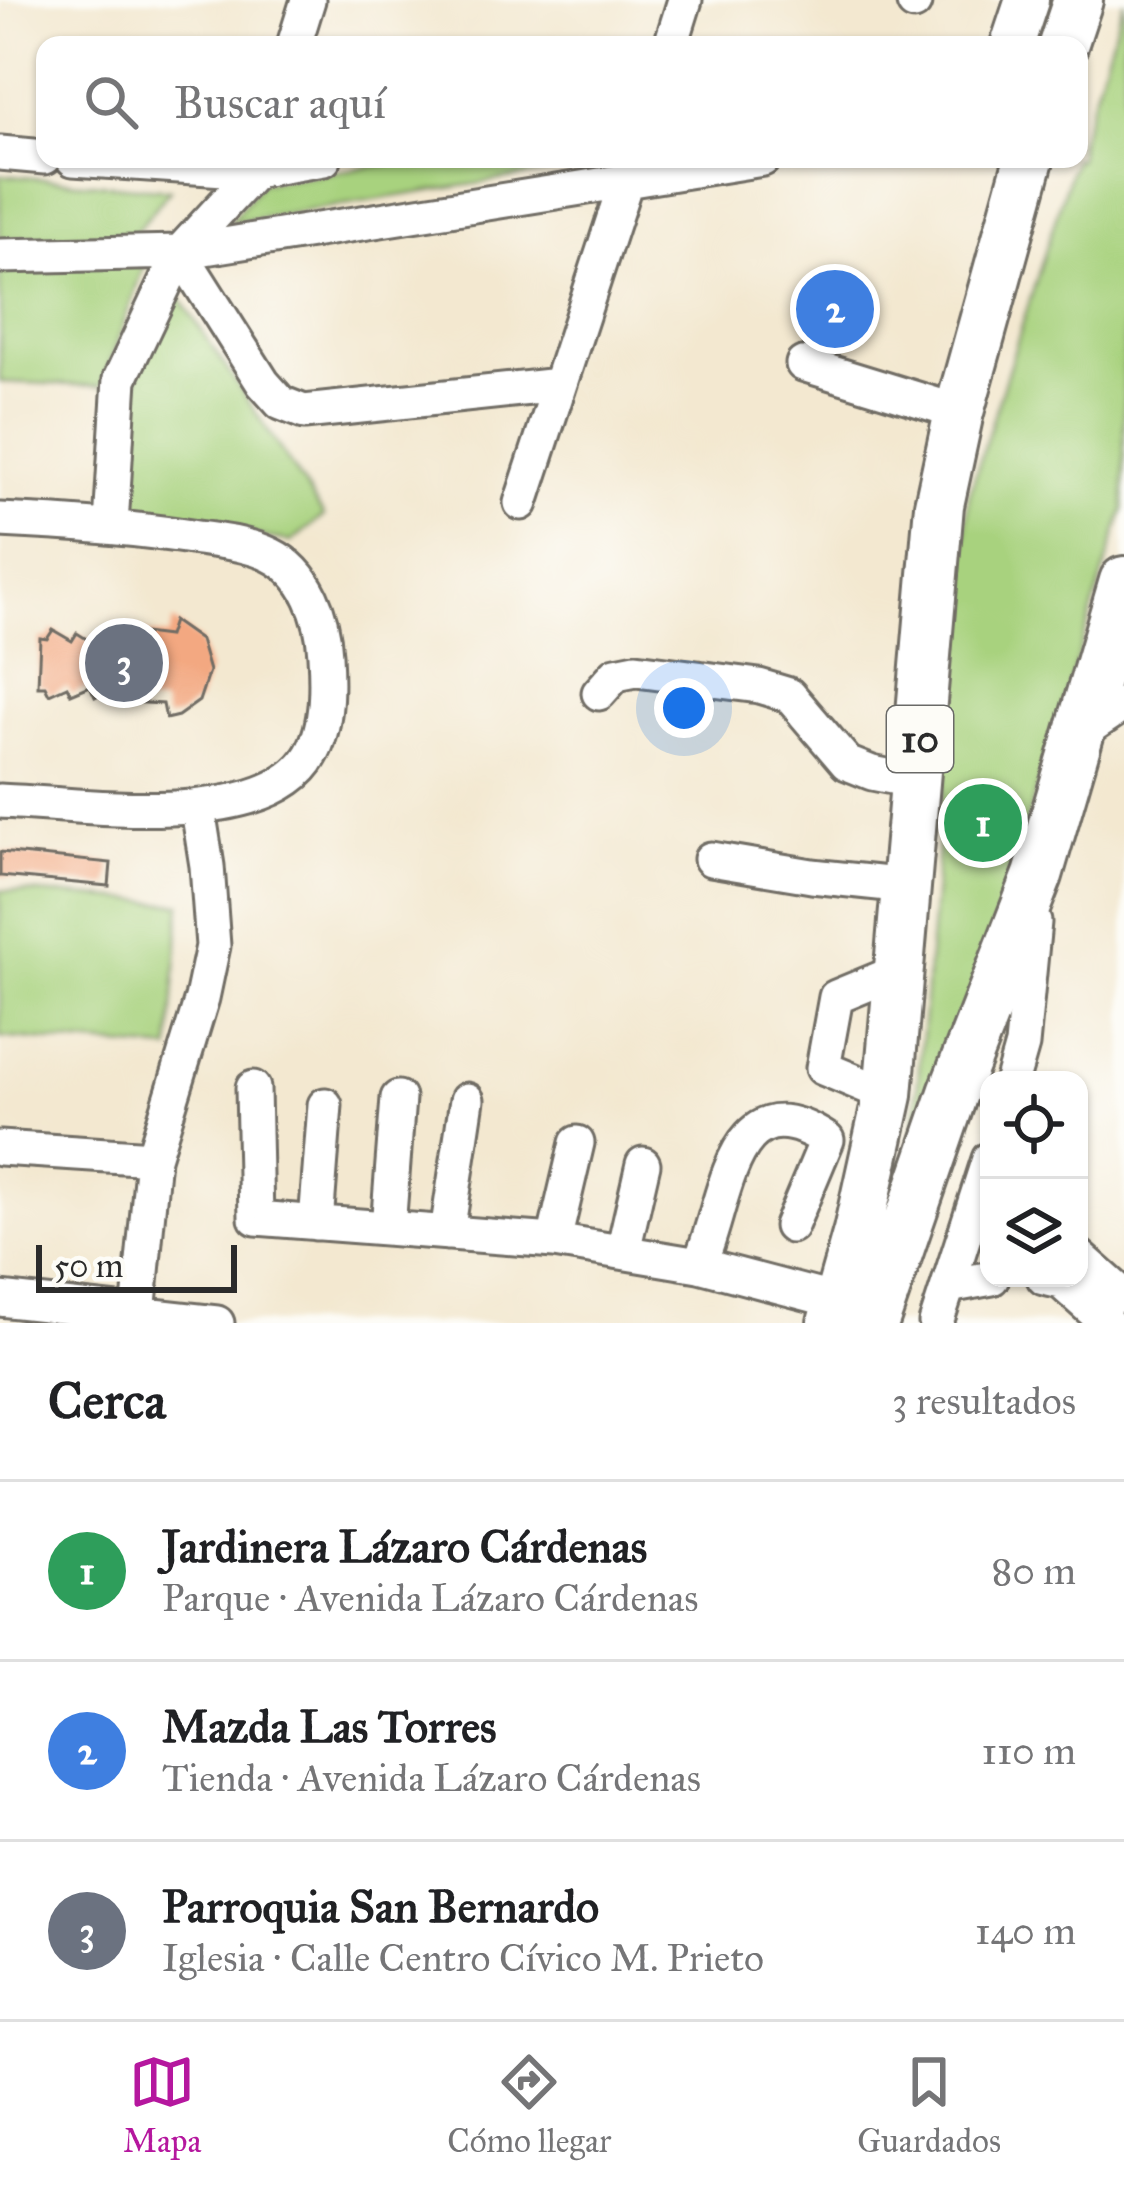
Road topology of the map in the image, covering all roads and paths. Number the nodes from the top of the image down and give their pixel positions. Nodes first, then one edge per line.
1 (308, 0) edge
2 (686, 0) edge
3 (1027, 0) edge
4 (1055, 0) edge
5 (1078, 0) edge
6 (297, 36) edge
7 (674, 36) edge
8 (1015, 36) edge
9 (1059, 36) edge
10 (1064, 36) edge
11 (0, 153) edge
12 (36, 156) edge
13 (254, 168) edge
14 (1027, 168) edge
15 (630, 170) edge
16 (180, 252) junction
17 (0, 256) edge
18 (803, 364) dead end
19 (559, 385) junction
20 (959, 412) junction
21 (521, 502) dead end
22 (0, 520) edge
23 (112, 525) junction
24 (1123, 589) edge
25 (599, 692) dead end
26 (1124, 704) edge
27 (1079, 734) junction
28 (917, 782) junction
29 (0, 801) edge
30 (198, 809) junction
31 (711, 859) dead end
32 (1038, 874) junction
33 (907, 886) junction
34 (899, 971) junction
35 (1015, 1071) edge
36 (253, 1088) dead end
37 (888, 1095) junction
38 (398, 1098) dead end
39 (467, 1100) dead end
40 (325, 1105) dead end
41 (577, 1143) dead end
42 (0, 1148) edge
43 (153, 1157) junction
44 (643, 1164) dead end
45 (980, 1207) edge
46 (316, 1223) junction
47 (791, 1226) dead end
48 (388, 1228) junction
49 (447, 1233) junction
50 (554, 1241) junction
51 (623, 1252) junction
52 (700, 1265) junction
53 (980, 1280) edge
54 (1088, 1283) edge
55 (948, 1286) junction
56 (1075, 1287) edge
57 (1124, 1296) edge
58 (0, 1299) edge
59 (138, 1314) junction
60 (817, 1314) edge
61 (218, 1323) edge
62 (874, 1323) edge
63 (936, 1323) edge
64 (1107, 1323) edge

1 - 6 street
2 - 7 street
3 - 8 main road
4 - 9 main road
5 - 10 highway
11 - 12 street
13 - 16 street
14 - 20 highway, 10
15 - 16 street
15 - 19 street
16 - 17 street
16 - 19 street
16 - 23 street
18 - 20 street
19 - 21 street
20 - 28 highway, 10
22 - 23 street
23 - 30 street
24 - 27 highway
25 - 28 street
26 - 27 street
27 - 32 highway
28 - 33 highway, 10
29 - 30 street
30 - 43 street
31 - 33 street
32 - 35 street
32 - 62 highway
33 - 34 highway, 10
34 - 37 highway, 10
34 - 37 street
36 - 46 street
37 - 60 highway, 10
38 - 48 street
39 - 49 street
40 - 46 street
41 - 50 street
42 - 43 street
43 - 59 street
44 - 51 street
45 - 55 street
46 - 48 street
47 - 52 street
48 - 49 street
49 - 50 street
50 - 51 street
51 - 52 street
52 - 60 street
53 - 55 street
54 - 57 street
55 - 63 street
56 - 64 street
58 - 59 street
59 - 61 street

